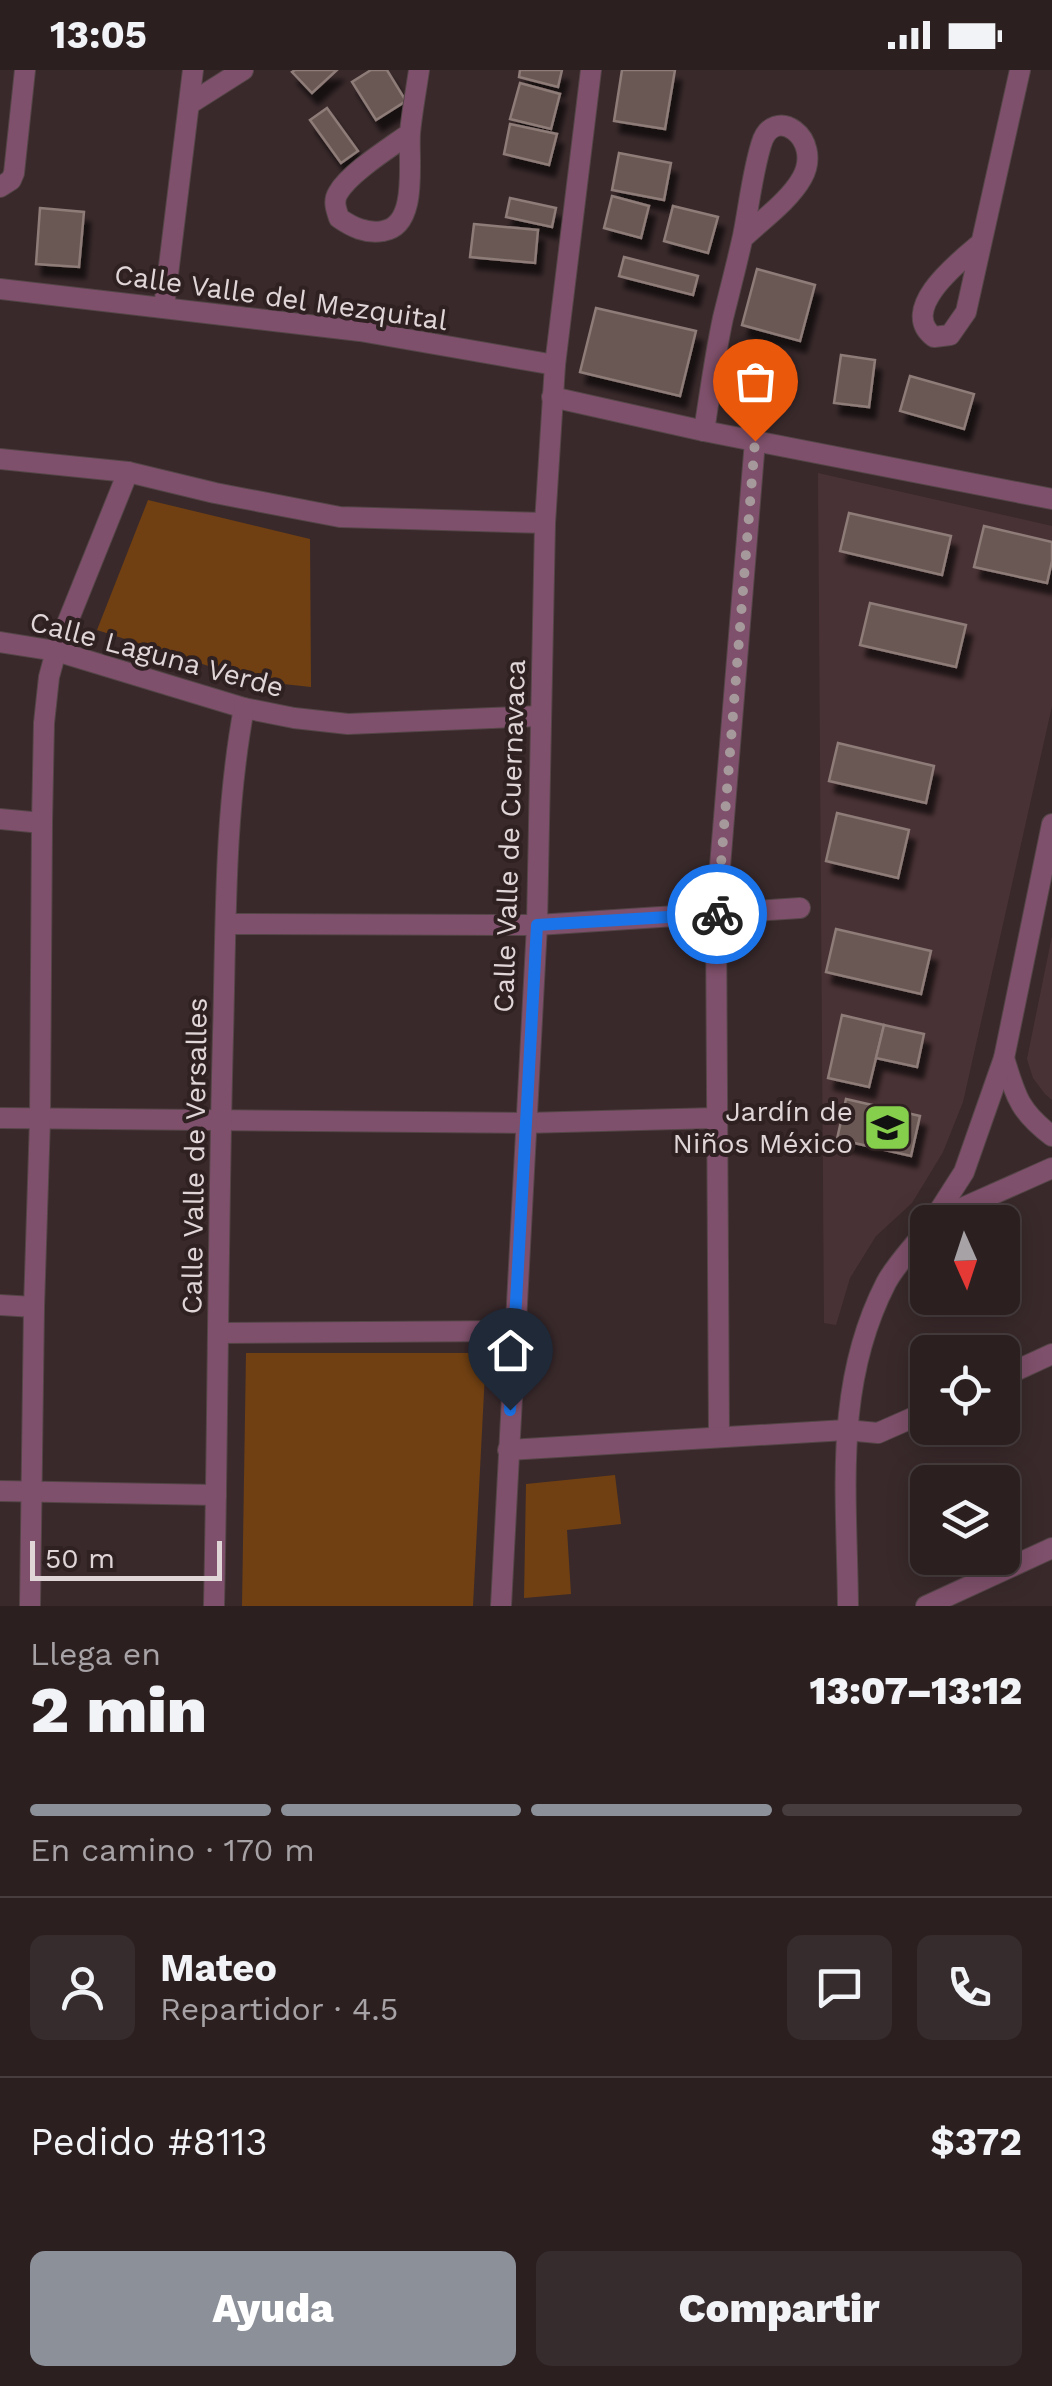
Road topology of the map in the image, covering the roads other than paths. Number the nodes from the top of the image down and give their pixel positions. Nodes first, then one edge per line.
1 (25, 70) edge
2 (193, 70) edge
3 (243, 70) edge
4 (419, 70) edge
5 (591, 70) edge
6 (1020, 70) edge
7 (21, 97) junction
8 (190, 103) junction
9 (0, 115) edge
10 (410, 133) junction
11 (0, 187) edge
12 (743, 238) junction
13 (981, 242) dead end
14 (0, 289) edge
15 (164, 307) junction
16 (555, 365) junction
17 (552, 397) junction
18 (704, 431) junction
19 (755, 441) junction
20 (0, 459) edge
21 (128, 472) junction
22 (1052, 500) edge
23 (545, 523) junction
24 (0, 642) edge
25 (56, 651) junction
26 (244, 708) junction
27 (540, 716) junction
28 (0, 819) edge
29 (42, 823) junction
30 (1052, 824) edge
31 (800, 908) dead end
32 (716, 914) junction
33 (226, 924) junction
34 (537, 925) junction
35 (1004, 1058) junction
36 (0, 1118) edge
37 (716, 1118) junction
38 (40, 1119) junction
39 (221, 1120) junction
40 (526, 1123) junction
41 (1052, 1136) edge
42 (1052, 1168) edge
43 (943, 1205) edge
44 (972, 1205) edge
45 (910, 1251) edge
46 (0, 1306) edge
47 (34, 1307) junction
48 (514, 1331) junction
49 (218, 1333) junction
50 (1052, 1354) edge
51 (1020, 1369) edge
52 (910, 1418) edge
53 (846, 1430) junction
54 (718, 1437) junction
55 (508, 1450) junction
56 (0, 1491) edge
57 (31, 1491) junction
58 (216, 1495) junction
59 (1052, 1548) edge
60 (30, 1606) edge
61 (214, 1606) edge
62 (500, 1606) edge
63 (848, 1606) edge
64 (926, 1606) edge

1 - 7 street
2 - 8 street
3 - 8 street
4 - 10 street
5 - 16 street, Calle Valle de Cuernavaca
6 - 13 street
7 - 9 street
7 - 11 street
8 - 15 street
10 - 10 street
12 - 12 street
12 - 18 street
14 - 15 street, Calle Valle del Mezquital
15 - 16 street, Calle Valle del Mezquital
16 - 17 street, Calle Valle de Cuernavaca
17 - 18 street
17 - 23 street, Calle Valle de Cuernavaca
18 - 19 street
19 - 22 street
19 - 32 street
20 - 21 street
21 - 23 street
21 - 25 street
23 - 27 street, Calle Valle de Cuernavaca
24 - 25 street, Calle Laguna Verde
25 - 26 street, Calle Laguna Verde
25 - 29 street
26 - 27 street, Calle Laguna Verde
26 - 33 street, Calle Valle de Versalles
27 - 34 street, Calle Valle de Cuernavaca
28 - 29 street
29 - 38 street
30 - 35 street
31 - 32 street
32 - 34 street
32 - 37 street
33 - 34 street
33 - 39 street, Calle Valle de Versalles
34 - 40 street, Calle Valle de Cuernavaca
35 - 41 street
35 - 43 street
36 - 38 street
37 - 40 street
37 - 54 street
38 - 39 street
38 - 47 street
39 - 40 street
39 - 49 street, Calle Valle de Versalles
40 - 48 street, Calle Valle de Cuernavaca
42 - 44 street
45 - 53 street
46 - 47 street
47 - 57 street
48 - 49 street
48 - 55 street, Calle Valle de Cuernavaca
49 - 58 street, Calle Valle de Versalles
50 - 51 street
52 - 53 street
53 - 54 street
53 - 63 street
54 - 55 street
55 - 62 street, Calle Valle de Cuernavaca
56 - 57 street
57 - 58 street
57 - 60 street
58 - 61 street, Calle Valle de Versalles
59 - 64 street

